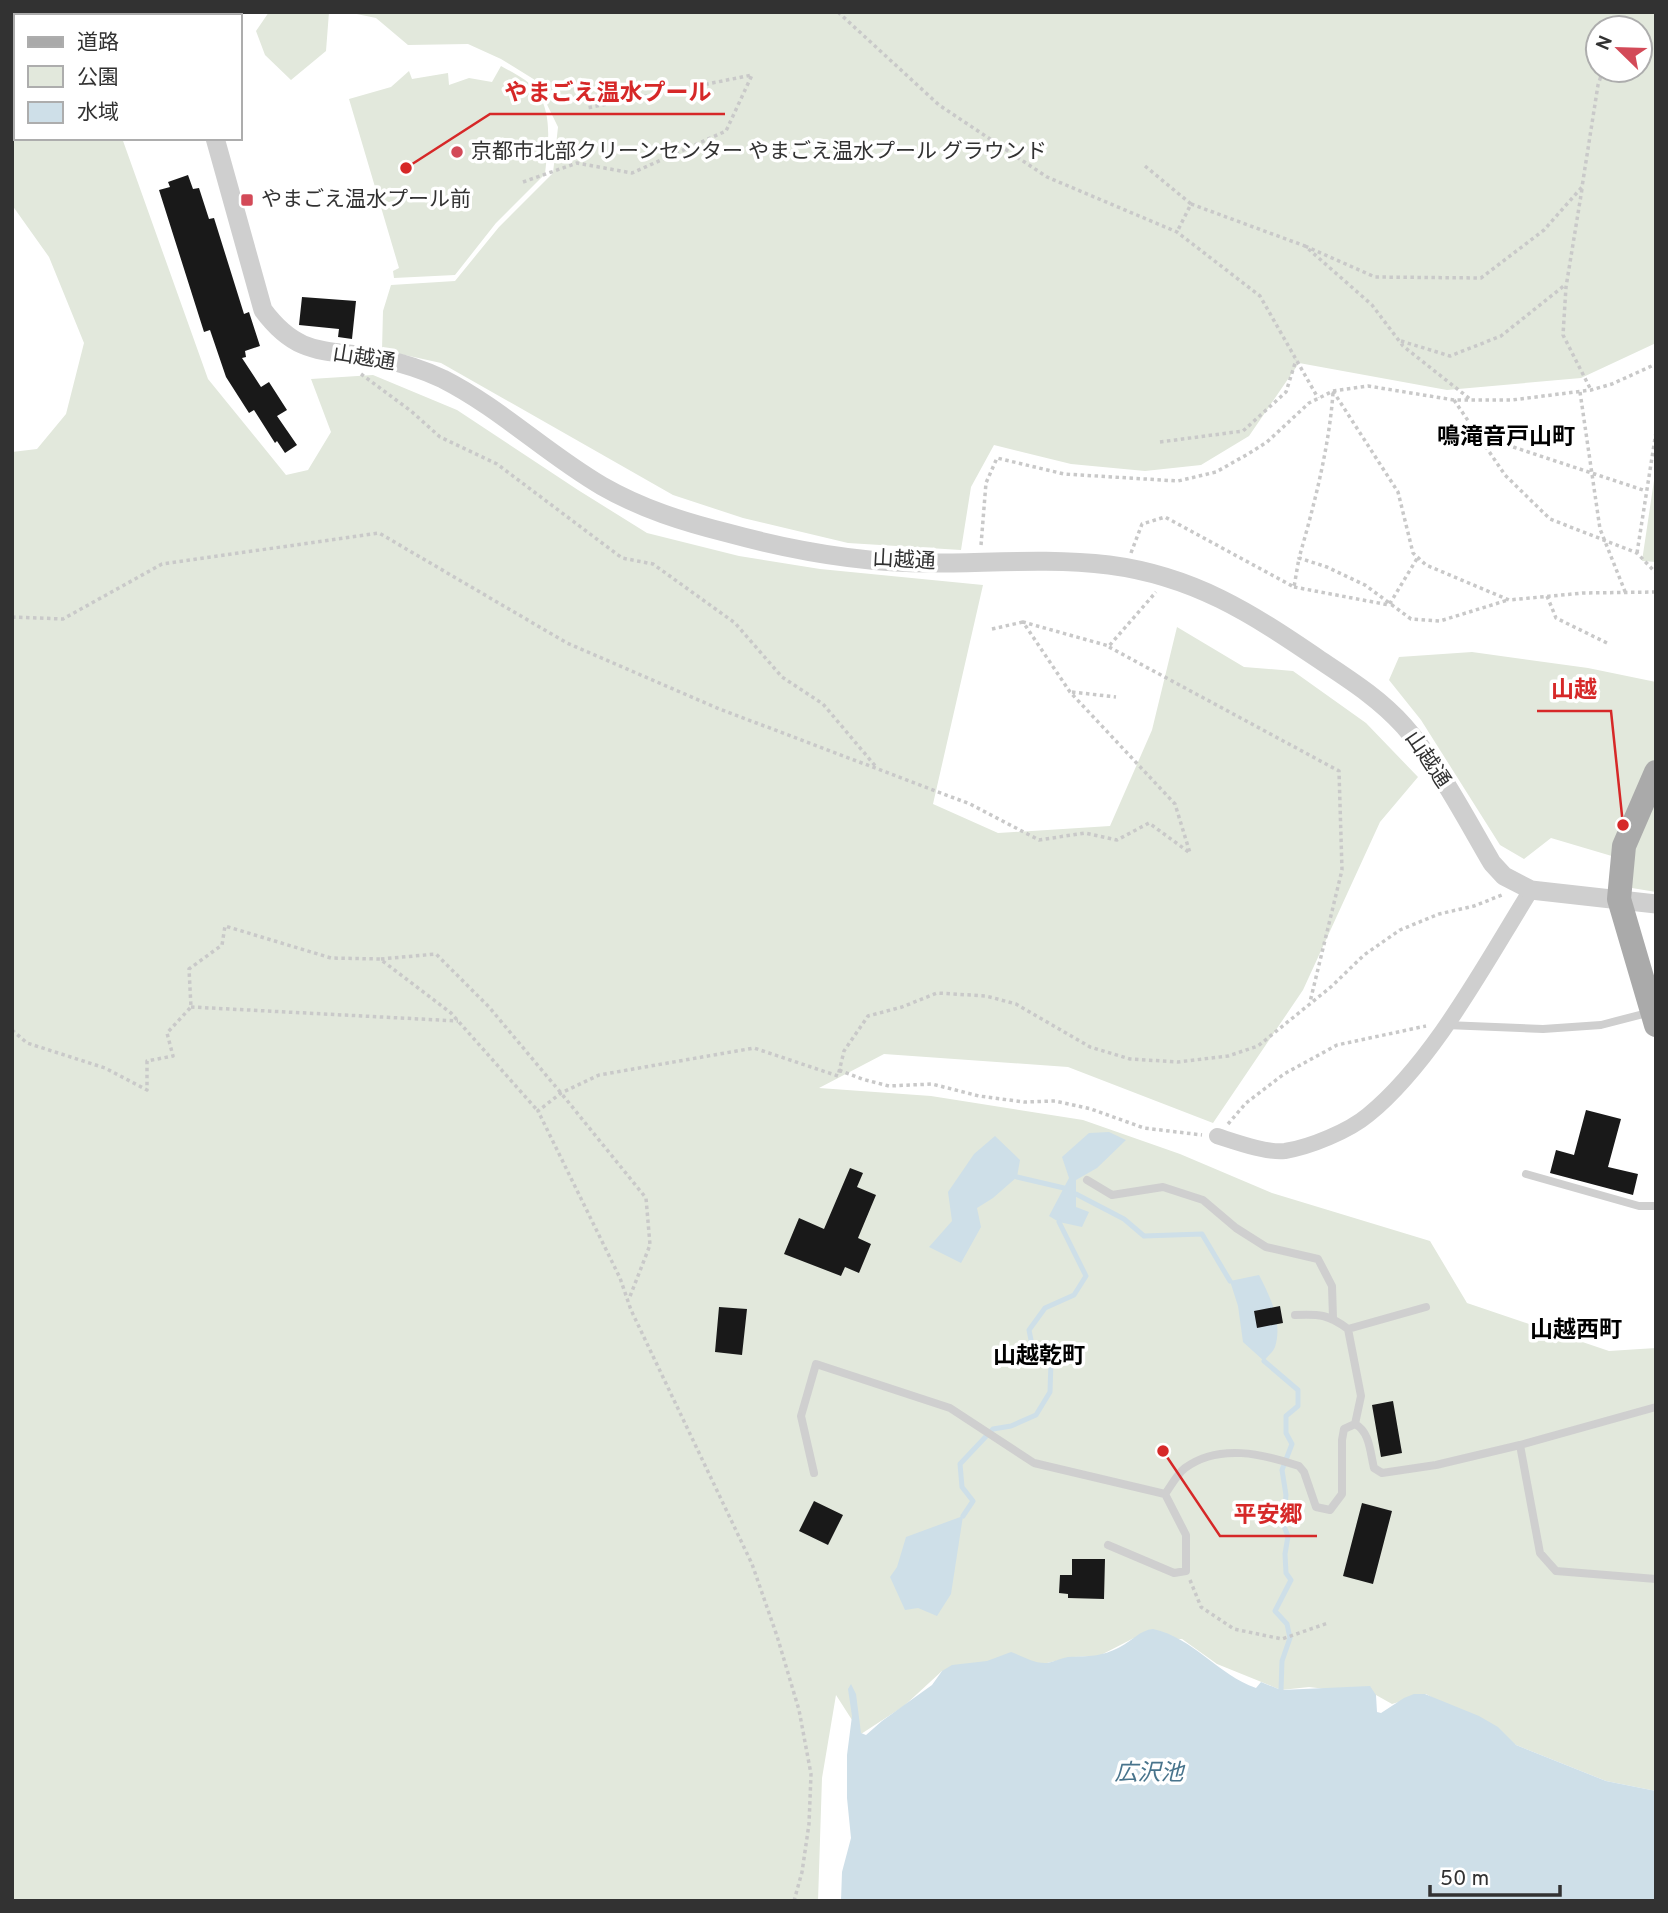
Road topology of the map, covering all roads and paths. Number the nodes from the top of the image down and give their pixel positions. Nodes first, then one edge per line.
1 (838, 12) edge
2 (1598, 84) edge
3 (587, 108) dead end
4 (216, 140) edge
5 (1145, 166) dead end
6 (523, 182) dead end
7 (1582, 187) junction
8 (1191, 204) junction
9 (1177, 232) junction
10 (1305, 246) junction
11 (1566, 284) junction
12 (1399, 340) junction
13 (331, 353) junction
14 (1296, 360) junction
15 (1656, 364) edge
16 (1591, 390) junction
17 (1334, 391) junction
18 (1580, 392) junction
19 (1318, 398) junction
20 (1454, 400) junction
21 (1472, 401) junction
22 (1656, 432) edge
23 (1478, 436) junction
24 (1160, 442) dead end
25 (1592, 473) junction
26 (1646, 491) junction
27 (1605, 541) junction
28 (1637, 553) junction
29 (1299, 558) junction
30 (1418, 558) junction
31 (980, 562) junction
32 (1126, 568) junction
33 (1656, 573) edge
34 (1169, 578) junction
35 (1294, 587) junction
36 (1656, 593) edge
37 (1626, 594) junction
38 (1547, 596) junction
39 (1509, 600) junction
40 (1389, 605) junction
41 (12, 617) edge
42 (1023, 622) junction
43 (992, 629) dead end
44 (1609, 644) dead end
45 (1109, 646) junction
46 (1070, 692) junction
47 (1116, 697) dead end
48 (878, 769) junction
49 (1656, 772) edge
50 (1525, 888) junction
51 (1619, 900) junction
52 (1656, 904) edge
53 (380, 959) junction
54 (1310, 1004) junction
55 (191, 1007) junction
56 (1654, 1018) edge
57 (458, 1020) junction
58 (1446, 1025) junction
59 (12, 1030) edge
60 (839, 1070) junction
61 (561, 1093) junction
62 (538, 1111) junction
63 (1217, 1136) junction
64 (1526, 1174) dead end
65 (1087, 1180) dead end
66 (1656, 1206) edge
67 (628, 1301) junction
68 (1426, 1307) dead end
69 (1295, 1315) dead end
70 (1333, 1318) junction
71 (1348, 1329) junction
72 (1656, 1407) edge
73 (1355, 1424) junction
74 (1520, 1445) junction
75 (814, 1473) dead end
76 (1165, 1494) junction
77 (1108, 1545) dead end
78 (1186, 1571) junction
79 (1656, 1580) edge
80 (1328, 1623) dead end
81 (794, 1901) edge

1 - 9 path
2 - 7 path
3 - 6 path
4 - 13 street, 山越通
5 - 8 path
7 - 10 path
7 - 11 path
8 - 9 path
8 - 10 path
9 - 14 path
10 - 12 path
11 - 12 path
11 - 16 path
12 - 21 path
13 - 31 street, 山越通
13 - 48 path
14 - 19 path
14 - 24 path
15 - 16 path
16 - 18 path
17 - 19 path
17 - 20 path
17 - 29 path
17 - 30 path
18 - 21 path
18 - 25 path
19 - 31 path
20 - 21 path
20 - 23 path
22 - 26 path
23 - 25 path
23 - 27 path
25 - 26 path
25 - 27 path
26 - 28 path
27 - 28 path
27 - 37 path
28 - 33 path
29 - 35 path
29 - 40 path
30 - 39 path
30 - 40 path
31 - 32 street, 山越通
32 - 34 street, 山越通
32 - 35 path
34 - 45 path
34 - 50 street, 山越通
35 - 40 path
36 - 37 path
37 - 38 path
38 - 39 path
38 - 44 path
39 - 40 path
41 - 48 path
42 - 43 path
42 - 45 path
42 - 46 path
45 - 54 path
46 - 47 path
46 - 48 path
49 - 51 main road
50 - 51 street
50 - 54 path
50 - 58 street
51 - 52 street
51 - 56 main road
53 - 55 path
53 - 57 path
53 - 61 path
54 - 60 path
55 - 57 path
55 - 59 path
56 - 58 lane
57 - 62 path
58 - 63 path
58 - 63 street
60 - 61 path
60 - 63 path
61 - 62 path
61 - 67 path
62 - 67 path
64 - 66 lane
65 - 70 lane
67 - 81 path
68 - 71 lane
69 - 70 lane
70 - 71 lane
71 - 73 lane
72 - 74 lane
73 - 74 lane
73 - 76 lane
74 - 79 lane
75 - 76 lane
76 - 78 lane
77 - 78 lane
78 - 80 path

